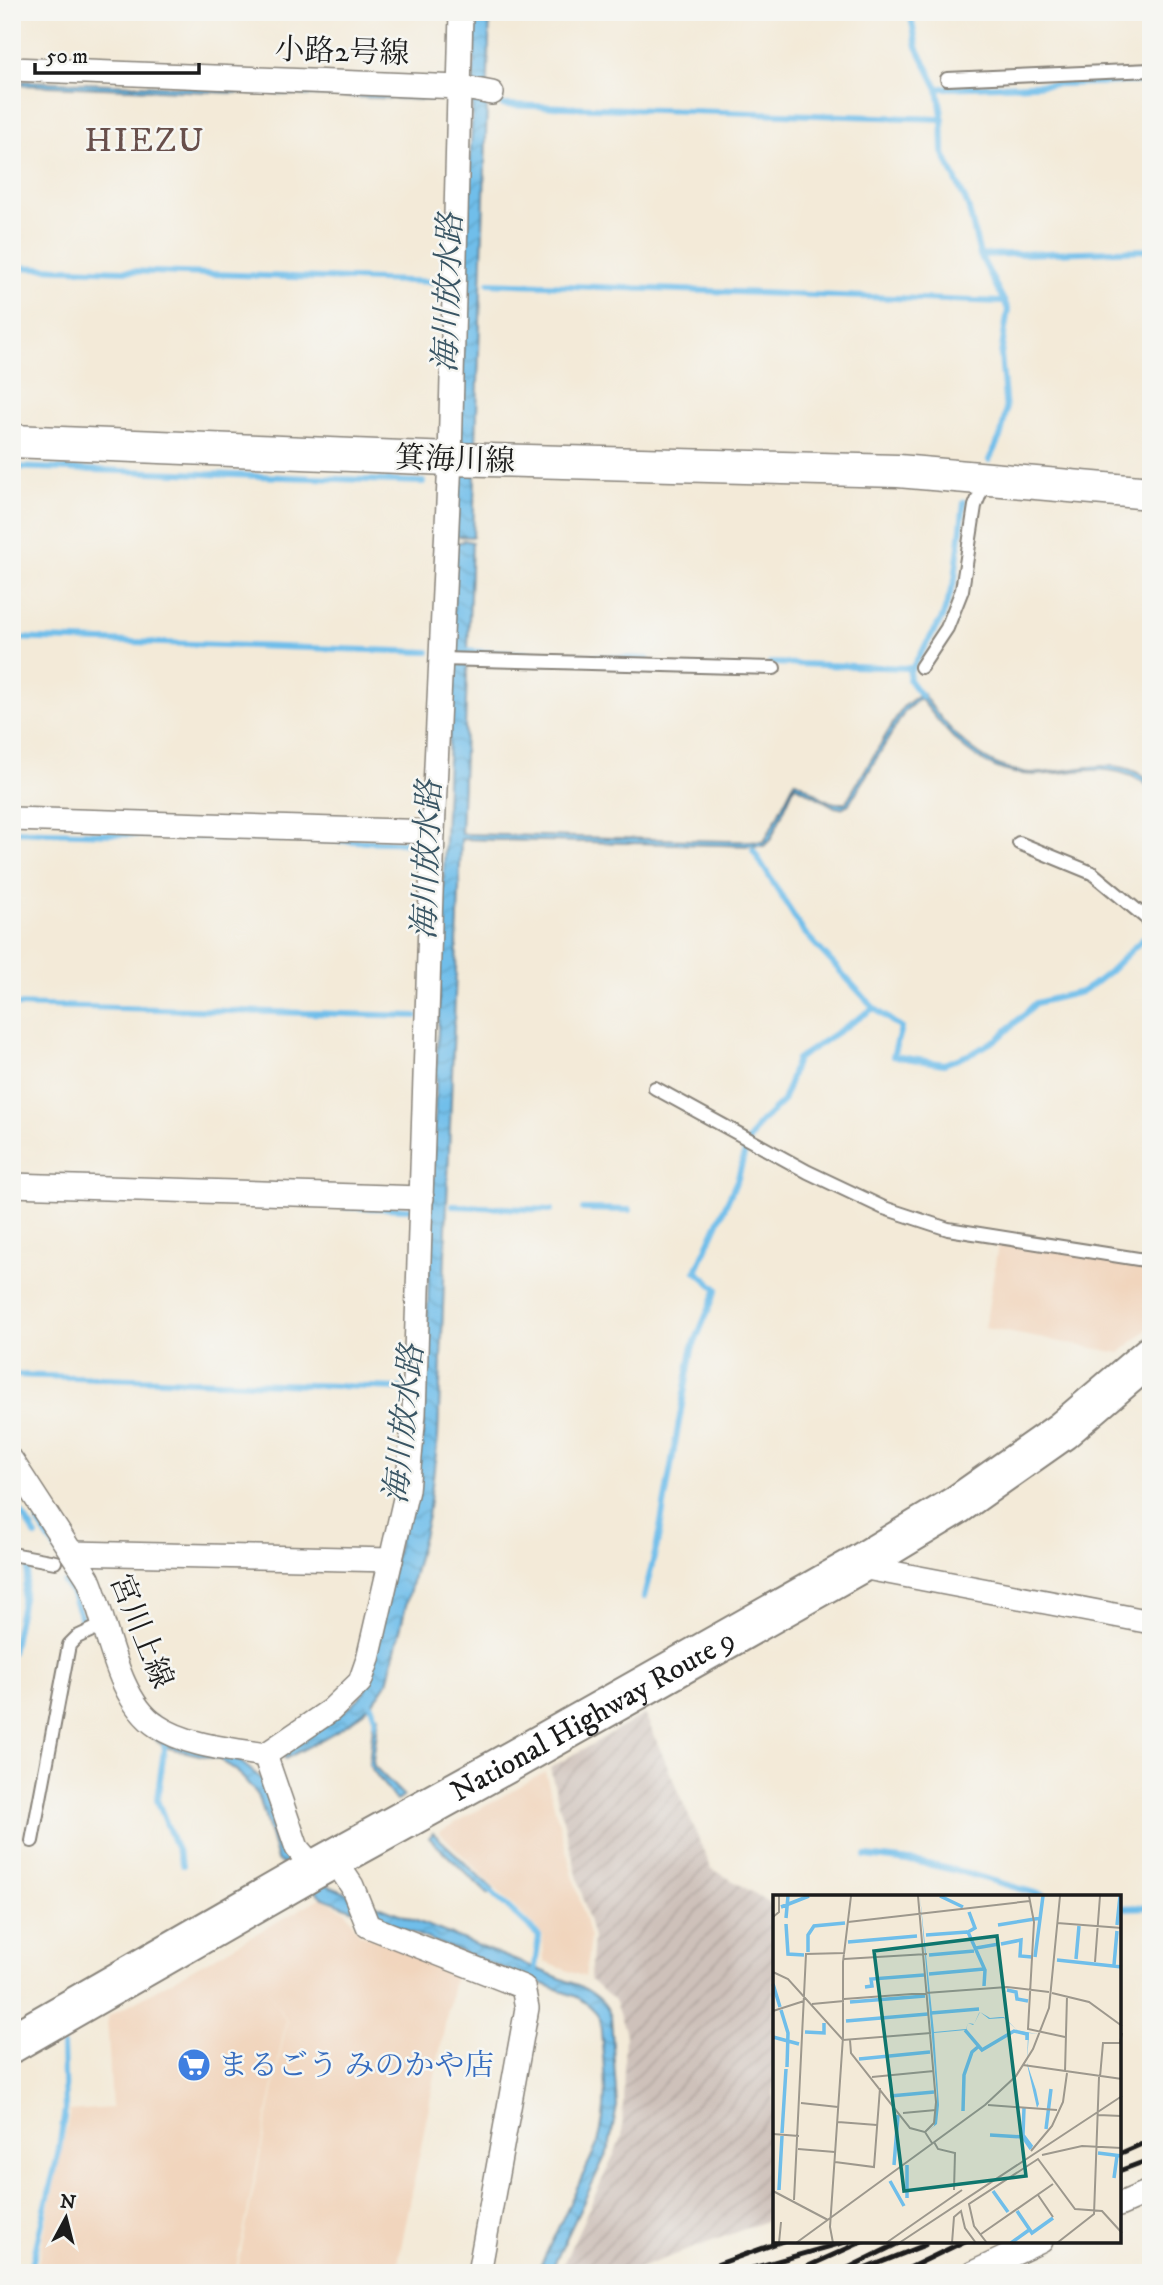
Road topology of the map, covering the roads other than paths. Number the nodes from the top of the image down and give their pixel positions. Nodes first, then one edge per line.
1 (461, 12) edge
2 (12, 69) edge
3 (1151, 70) edge
4 (947, 79) dead end
5 (464, 88) junction
6 (492, 93) dead end
7 (12, 441) edge
8 (450, 459) junction
9 (986, 478) junction
10 (1151, 493) edge
11 (441, 659) junction
12 (920, 667) dead end
13 (774, 668) dead end
14 (12, 819) edge
15 (433, 832) junction
16 (1019, 843) dead end
17 (1151, 922) edge
18 (655, 1088) dead end
19 (12, 1185) edge
20 (422, 1198) junction
21 (1151, 1261) edge
22 (1151, 1355) edge
23 (12, 1461) edge
24 (12, 1554) edge
25 (64, 1557) junction
26 (391, 1560) junction
27 (856, 1566) junction
28 (1151, 1622) edge
29 (105, 1624) junction
30 (265, 1755) junction
31 (32, 1841) dead end
32 (325, 1864) junction
33 (12, 2043) edge
34 (1151, 2191) edge
35 (1121, 2204) edge
36 (1037, 2243) edge
37 (479, 2273) edge
38 (973, 2273) edge

1 - 5 street
2 - 5 street, 小路2号線
3 - 4 lane
5 - 6 street, 小路2号線
5 - 8 street
7 - 8 street, 箕海川線
8 - 9 street, 箕海川線
8 - 11 street
9 - 10 street, 箕海川線
9 - 12 lane
11 - 13 lane
11 - 15 street
14 - 15 street
15 - 20 street
16 - 17 lane
18 - 21 lane
19 - 20 street
20 - 26 street
22 - 27 highway, National Highway Route 9
23 - 25 street, 宮川上線
24 - 25 lane
25 - 26 street
25 - 29 street, 宮川上線
26 - 30 street
27 - 28 street
27 - 32 highway, National Highway Route 9
29 - 30 street, 宮川上線
29 - 31 lane
30 - 32 street
32 - 33 highway, National Highway Route 9
32 - 37 street
34 - 35 street
36 - 38 street

